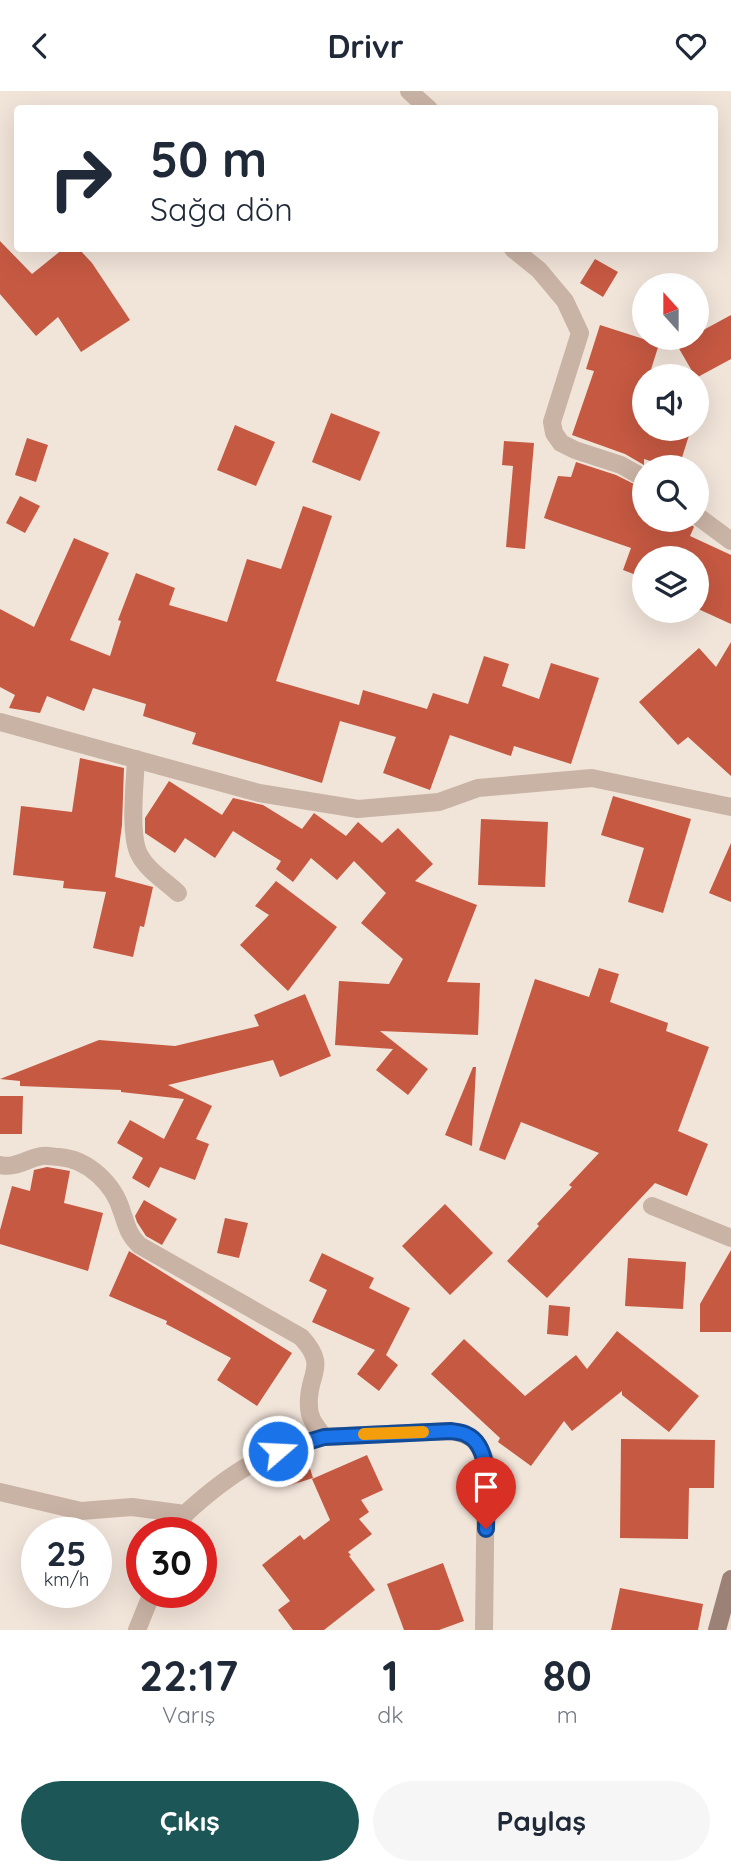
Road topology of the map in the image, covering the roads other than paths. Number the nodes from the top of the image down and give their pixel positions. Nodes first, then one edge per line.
1 (409, 91) edge
2 (425, 105) edge
3 (517, 252) edge
4 (632, 471) edge
5 (709, 525) edge
6 (731, 541) edge
7 (0, 722) edge
8 (136, 759) junction
9 (731, 807) edge
10 (178, 893) dead end
11 (0, 1165) edge
12 (652, 1206) dead end
13 (731, 1238) edge
14 (324, 1437) junction
15 (0, 1492) edge
16 (185, 1514) junction
17 (184, 1517) edge
18 (731, 1579) edge
19 (146, 1608) edge
20 (137, 1630) edge
21 (484, 1630) edge
22 (717, 1630) edge

1 - 2 street
3 - 4 street
5 - 6 street
7 - 8 street
8 - 9 street
8 - 10 street
11 - 14 street
12 - 13 street
14 - 16 street
14 - 21 street
15 - 16 street
16 - 17 street
18 - 22 main road
19 - 20 street

